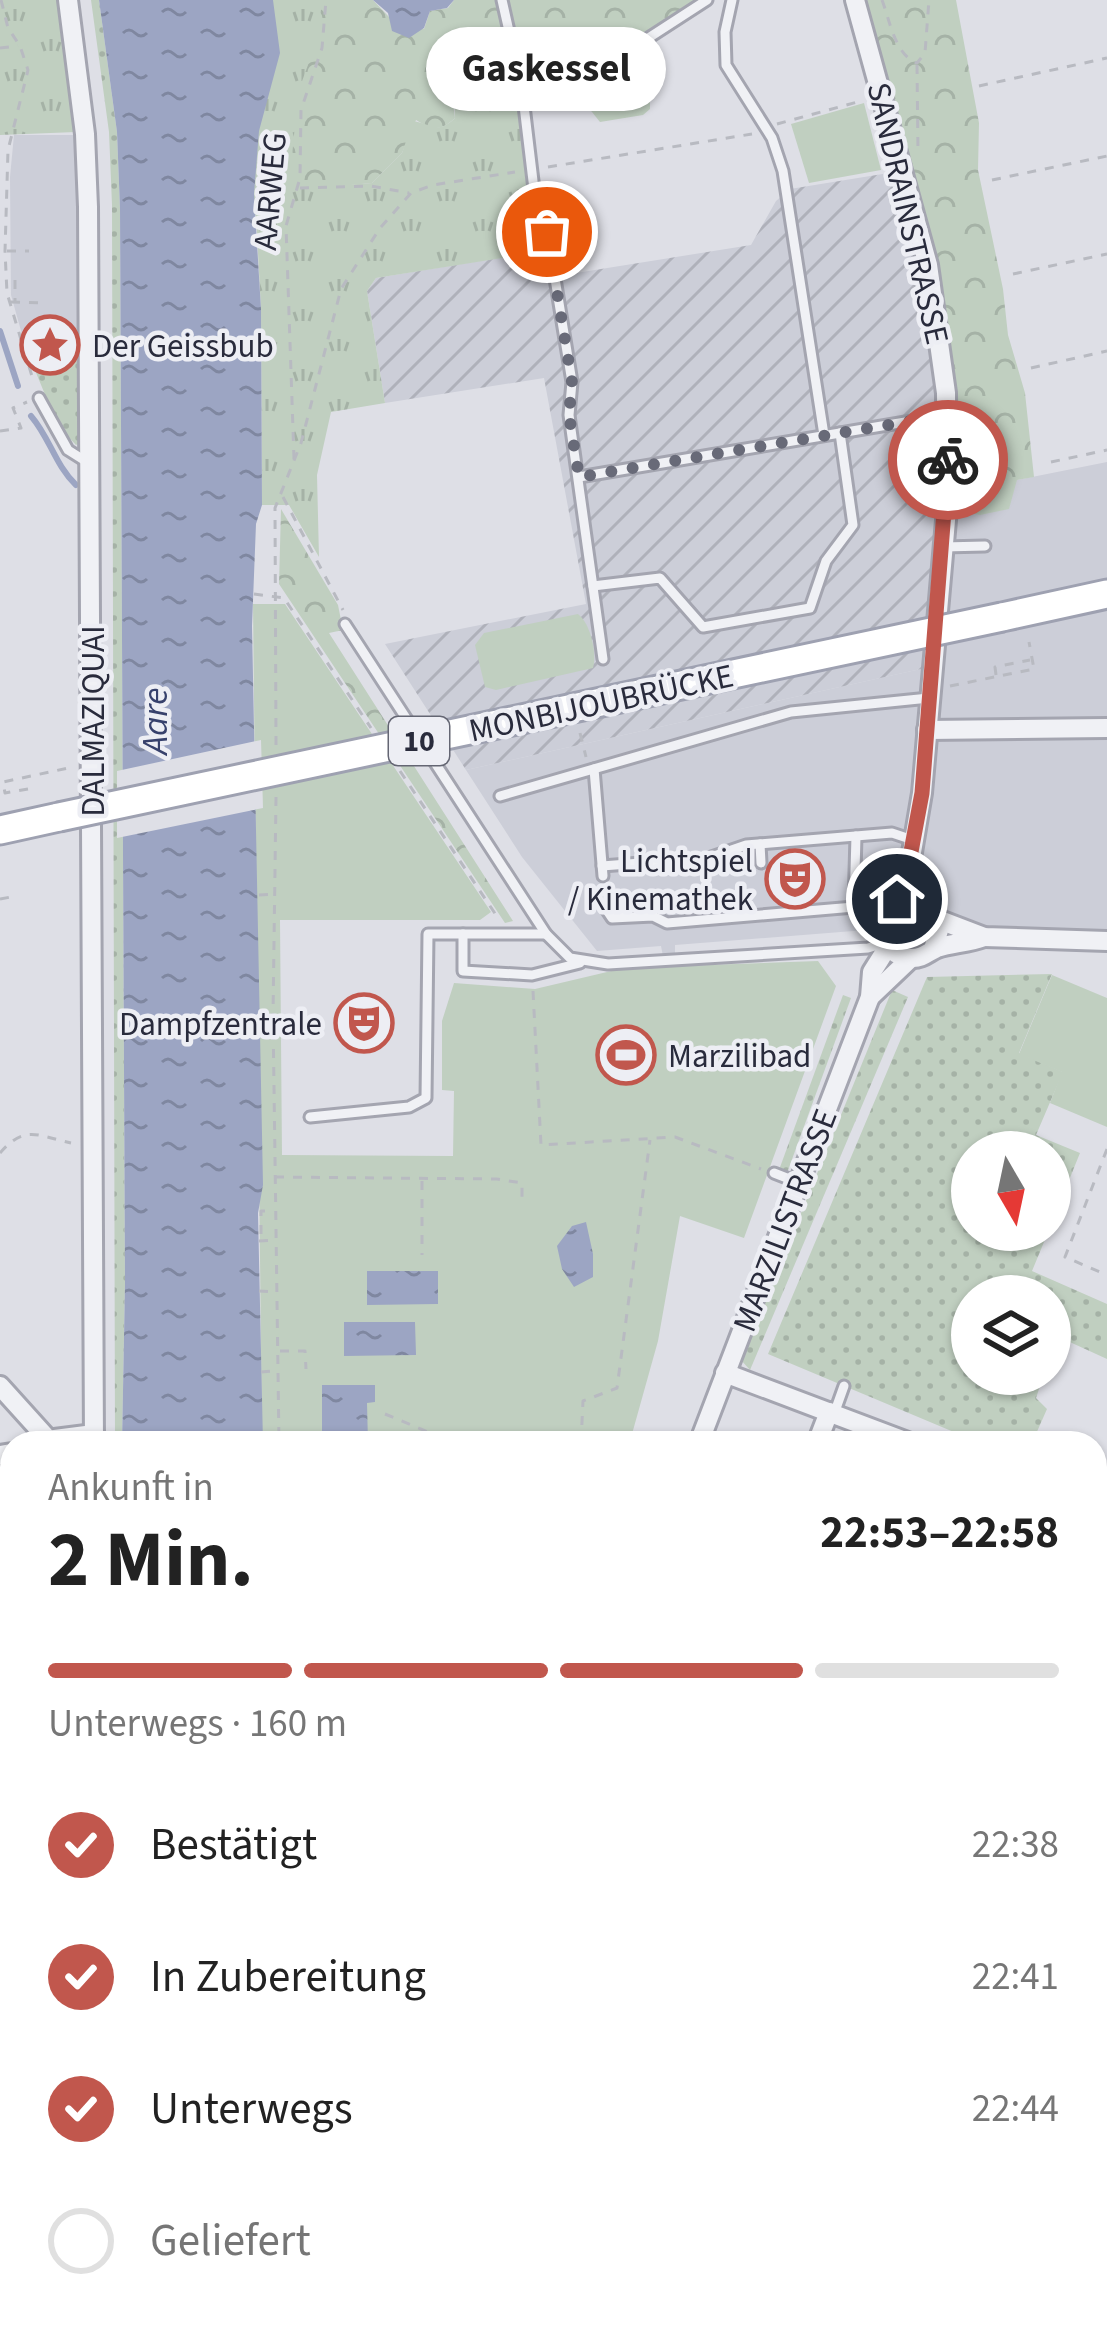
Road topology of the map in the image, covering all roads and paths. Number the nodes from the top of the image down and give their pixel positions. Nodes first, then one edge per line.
1 (1, 0) edge
2 (68, 0) edge
3 (326, 0) edge
4 (502, 0) edge
5 (707, 0) edge
6 (732, 0) edge
7 (855, 0) edge
8 (882, 0) edge
9 (929, 0) edge
10 (8, 28) junction
11 (0, 31) edge
12 (20, 46) junction
13 (0, 48) edge
14 (1107, 58) edge
15 (917, 64) junction
16 (979, 86) dead end
17 (522, 89) junction
18 (866, 100) dead end
19 (767, 128) junction
20 (1107, 156) edge
21 (916, 158) dead end
22 (530, 170) junction
23 (992, 180) dead end
24 (298, 188) junction
25 (411, 193) junction
26 (5, 251) junction
27 (29, 251) dead end
28 (1107, 254) edge
29 (1013, 274) dead end
30 (15, 280) dead end
31 (12, 302) junction
32 (43, 303) dead end
33 (1107, 352) edge
34 (1031, 368) dead end
35 (39, 398) junction
36 (947, 415) junction
37 (0, 431) edge
38 (840, 433) junction
39 (824, 435) junction
40 (1107, 450) edge
41 (294, 462) junction
42 (1051, 462) dead end
43 (92, 464) junction
44 (579, 477) junction
45 (283, 495) junction
46 (985, 546) dead end
47 (944, 548) junction
48 (593, 586) junction
49 (254, 594) dead end
50 (275, 594) junction
51 (1107, 594) edge
52 (345, 624) joint
53 (1029, 643) dead end
54 (603, 658) dead end
55 (1032, 660) junction
56 (997, 676) junction
57 (948, 686) dead end
58 (929, 698) junction
59 (1107, 728) edge
60 (927, 730) junction
61 (580, 733) dead end
62 (275, 760) dead end
63 (590, 765) junction
64 (82, 766) dead end
65 (275, 783) dead end
66 (500, 796) dead end
67 (8, 801) dead end
68 (0, 830) edge
69 (856, 836) junction
70 (760, 844) junction
71 (912, 849) junction
72 (711, 857) dead end
73 (693, 859) dead end
74 (761, 863) dead end
75 (276, 894) junction
76 (259, 895) dead end
77 (10, 897) dead end
78 (0, 898) edge
79 (764, 898) dead end
80 (854, 907) junction
81 (606, 909) dead end
82 (932, 913) junction
83 (892, 914) junction
84 (764, 915) junction
85 (463, 934) junction
86 (547, 934) junction
87 (984, 938) junction
88 (1107, 941) edge
89 (881, 950) junction
90 (933, 950) junction
91 (911, 958) junction
92 (580, 963) junction
93 (532, 975) junction
94 (869, 997) junction
95 (273, 1016) junction
96 (260, 1017) dead end
97 (310, 1117) dead end
98 (650, 1138) junction
99 (85, 1146) dead end
100 (1107, 1149) edge
101 (0, 1153) edge
102 (774, 1174) joint
103 (275, 1177) junction
104 (422, 1179) junction
105 (798, 1183) junction
106 (522, 1203) dead end
107 (276, 1211) junction
108 (276, 1240) junction
109 (422, 1255) dead end
110 (1107, 1275) edge
111 (259, 1292) dead end
112 (278, 1292) junction
113 (279, 1351) junction
114 (306, 1369) dead end
115 (277, 1371) junction
116 (261, 1372) dead end
117 (725, 1373) junction
118 (0, 1386) edge
119 (844, 1386) dead end
120 (831, 1413) junction
121 (386, 1414) dead end
122 (34, 1431) edge
123 (94, 1431) edge
124 (279, 1431) edge
125 (426, 1431) edge
126 (582, 1431) edge
127 (703, 1431) edge
128 (823, 1431) edge
129 (878, 1431) edge

1 - 10 path
2 - 43 street, DALMAZIQUAI
3 - 24 path, AARWEG
4 - 17 lane
5 - 17 lane
6 - 19 lane
7 - 36 street, SANDRAINSTRASSE
8 - 15 path
9 - 15 path
10 - 11 path
10 - 12 path
12 - 13 path
12 - 26 path
14 - 16 path
15 - 21 path
17 - 22 lane
18 - 19 path
19 - 22 path
19 - 39 lane
20 - 23 path
22 - 25 path
22 - 44 lane
24 - 25 path
24 - 41 path, AARWEG
25 - 41 path
26 - 27 path
26 - 31 path
28 - 29 path
30 - 31 path
31 - 32 path
31 - 35 path
33 - 34 path
35 - 37 path
35 - 43 lane
36 - 38 lane
36 - 47 street, SANDRAINSTRASSE
38 - 39 lane
38 - 48 lane
39 - 44 lane
40 - 42 path
41 - 45 path
43 - 123 street, DALMAZIQUAI
44 - 48 lane
45 - 50 path
45 - 52 path
46 - 47 lane
47 - 58 street, SANDRAINSTRASSE
48 - 54 lane
49 - 50 path
50 - 62 path
51 - 68 main road, MONBIJOUBRÜCKE / 10, bridge
52 - 86 lane
53 - 55 path
55 - 56 path
55 - 56 path
56 - 57 path
58 - 60 street, SANDRAINSTRASSE
58 - 63 lane
59 - 60 street
60 - 71 street, SANDRAINSTRASSE
61 - 63 path
63 - 66 lane
63 - 73 lane
64 - 67 path
65 - 75 path
69 - 70 lane
69 - 71 lane
69 - 80 lane
70 - 72 lane
70 - 74 lane
71 - 82 street, SANDRAINSTRASSE
71 - 83 street, SANDRAINSTRASSE
75 - 76 path
75 - 95 path
77 - 78 path
79 - 84 lane
80 - 83 lane
80 - 84 lane
81 - 84 lane
82 - 83 street
82 - 87 street
82 - 90 street
83 - 89 street
85 - 86 lane
85 - 93 lane
85 - 97 lane
86 - 92 lane
87 - 88 street
87 - 90 street
89 - 91 street
89 - 92 lane
89 - 94 street, MARZILISTRASSE
90 - 91 street
91 - 94 street, MARZILISTRASSE
92 - 93 lane
93 - 98 path
94 - 105 street, MARZILISTRASSE
95 - 96 path
95 - 103 path
98 - 102 path
98 - 126 path
99 - 101 path
100 - 110 path
102 - 105 lane
103 - 104 path
103 - 107 path
104 - 106 path
104 - 109 path
105 - 117 street, MARZILISTRASSE
107 - 108 path
107 - 108 path
108 - 112 path
111 - 112 path
112 - 113 path
113 - 114 path
113 - 115 path
115 - 116 path
115 - 124 path
117 - 120 street
117 - 127 street, MARZILISTRASSE
118 - 122 street
119 - 120 lane
120 - 128 street
120 - 129 street
121 - 125 path

